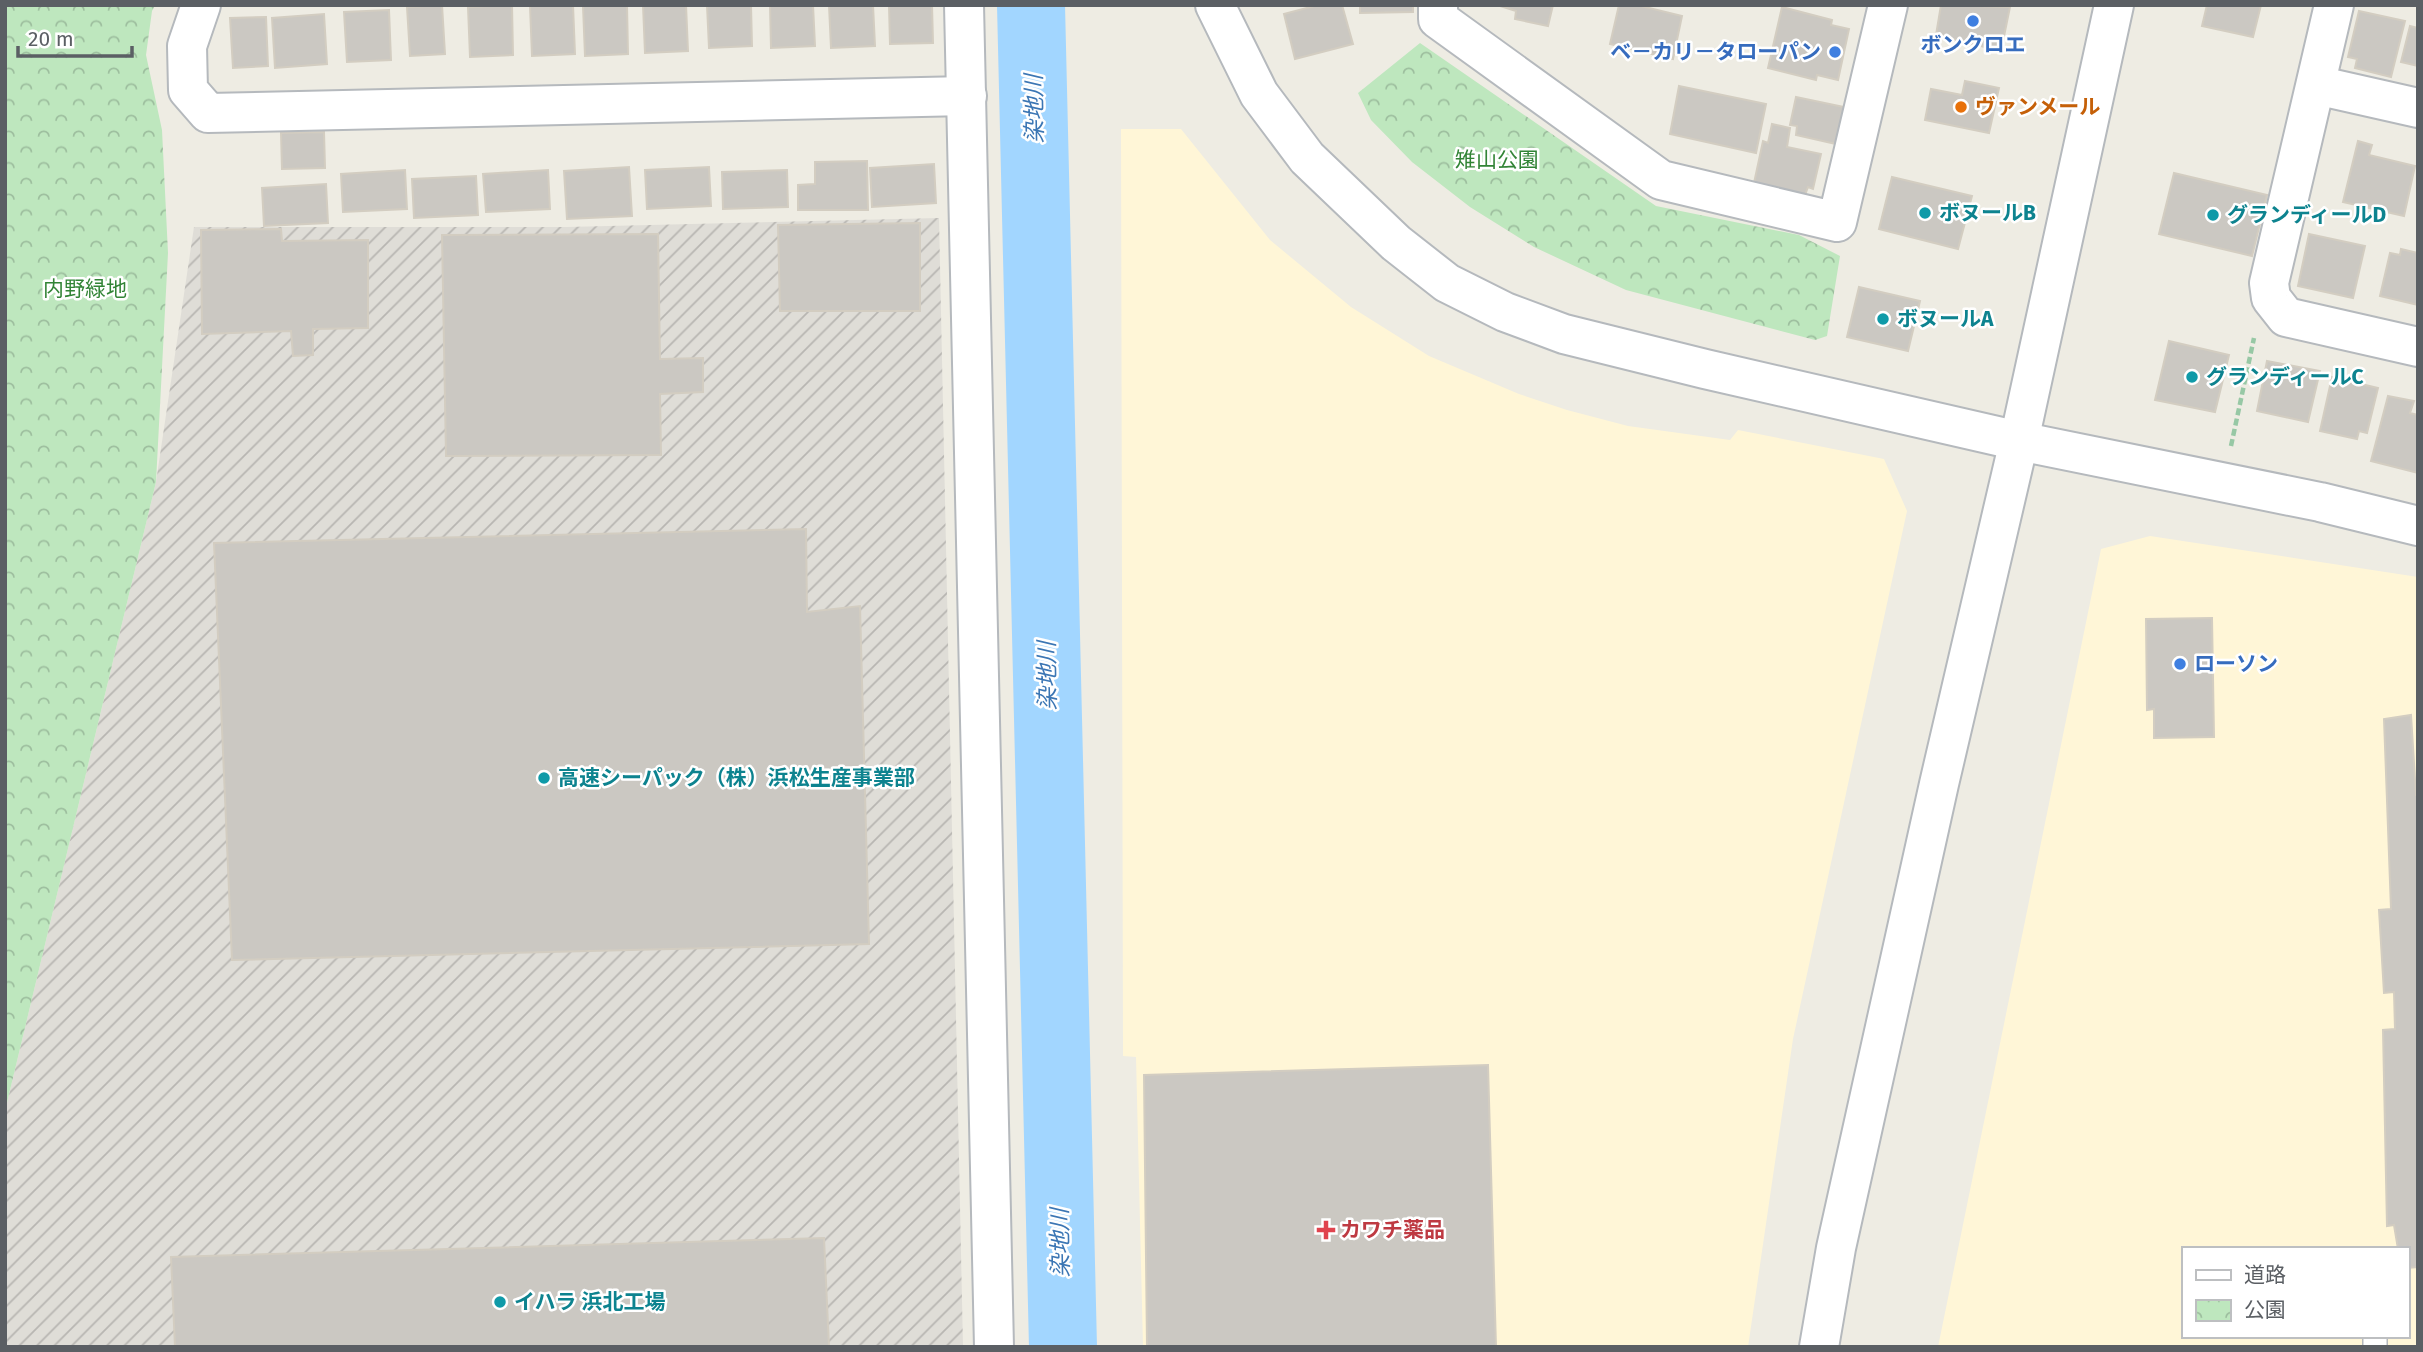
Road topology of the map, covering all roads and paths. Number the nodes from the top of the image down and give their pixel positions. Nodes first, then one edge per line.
1 (201, 5) edge
2 (964, 5) edge
3 (1215, 5) edge
4 (1438, 5) edge
5 (1888, 5) edge
6 (2114, 5) edge
7 (2334, 5) edge
8 (2316, 85) junction
9 (967, 96) junction
10 (2418, 108) edge
11 (2256, 330) dead end
12 (2418, 347) edge
13 (2019, 441) junction
14 (2231, 447) dead end
15 (2418, 526) edge
16 (994, 1347) edge
17 (1819, 1347) edge

1 - 9 street
2 - 9 street
3 - 13 street
4 - 5 street
6 - 13 street
7 - 8 street
8 - 10 street
8 - 12 street
9 - 16 street
11 - 14 path
13 - 15 street
13 - 17 street

